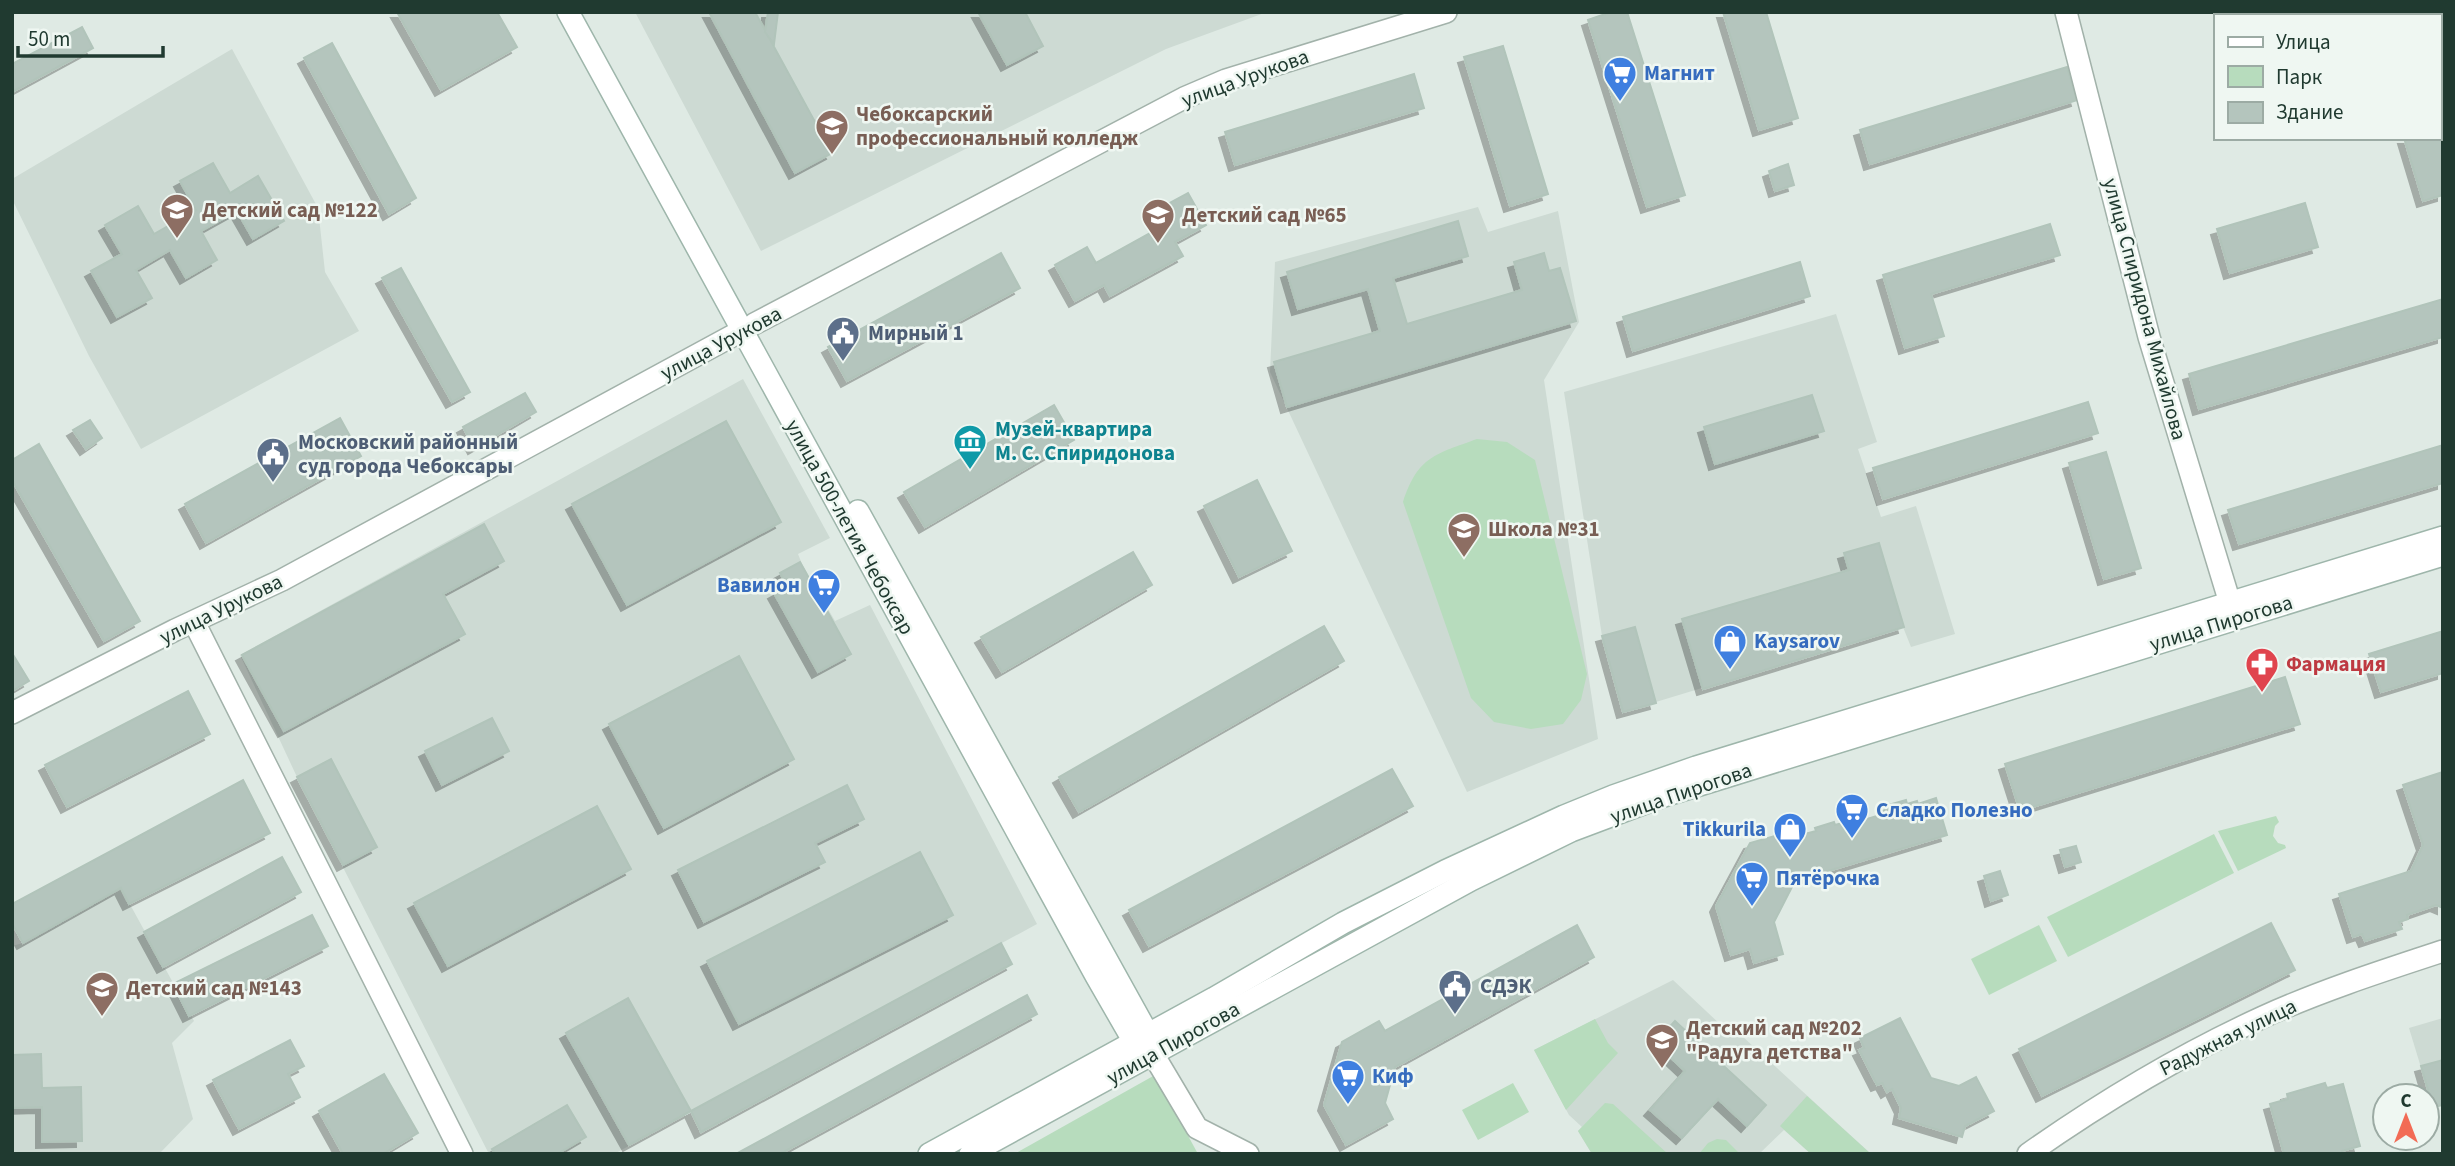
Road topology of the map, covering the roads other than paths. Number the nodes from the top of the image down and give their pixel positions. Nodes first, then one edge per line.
1 (1446, 12) edge
2 (2066, 12) edge
3 (1423, 15) edge
4 (578, 17) edge
5 (748, 327) junction
6 (2443, 537) edge
7 (2443, 555) edge
8 (2233, 611) junction
9 (194, 622) junction
10 (12, 713) edge
11 (2443, 951) edge
12 (1145, 1043) junction
13 (462, 1154) edge
14 (929, 1154) edge
15 (970, 1154) edge
16 (1248, 1154) edge
17 (2028, 1154) edge

1 - 3 street, улица Урукова
2 - 8 street, улица Спиридона Михайлова
3 - 5 street, улица Урукова
4 - 5 street, улица 500-летия Чебоксар
5 - 9 street, улица Урукова
5 - 12 street, улица 500-летия Чебоксар
6 - 8 street, улица Пирогова
7 - 8 street, улица Пирогова
8 - 12 street, улица Пирогова
9 - 10 street, улица Урукова
9 - 13 street
11 - 17 street, Радужная улица
12 - 14 street, улица Пирогова
12 - 15 street, улица Пирогова
12 - 16 street

